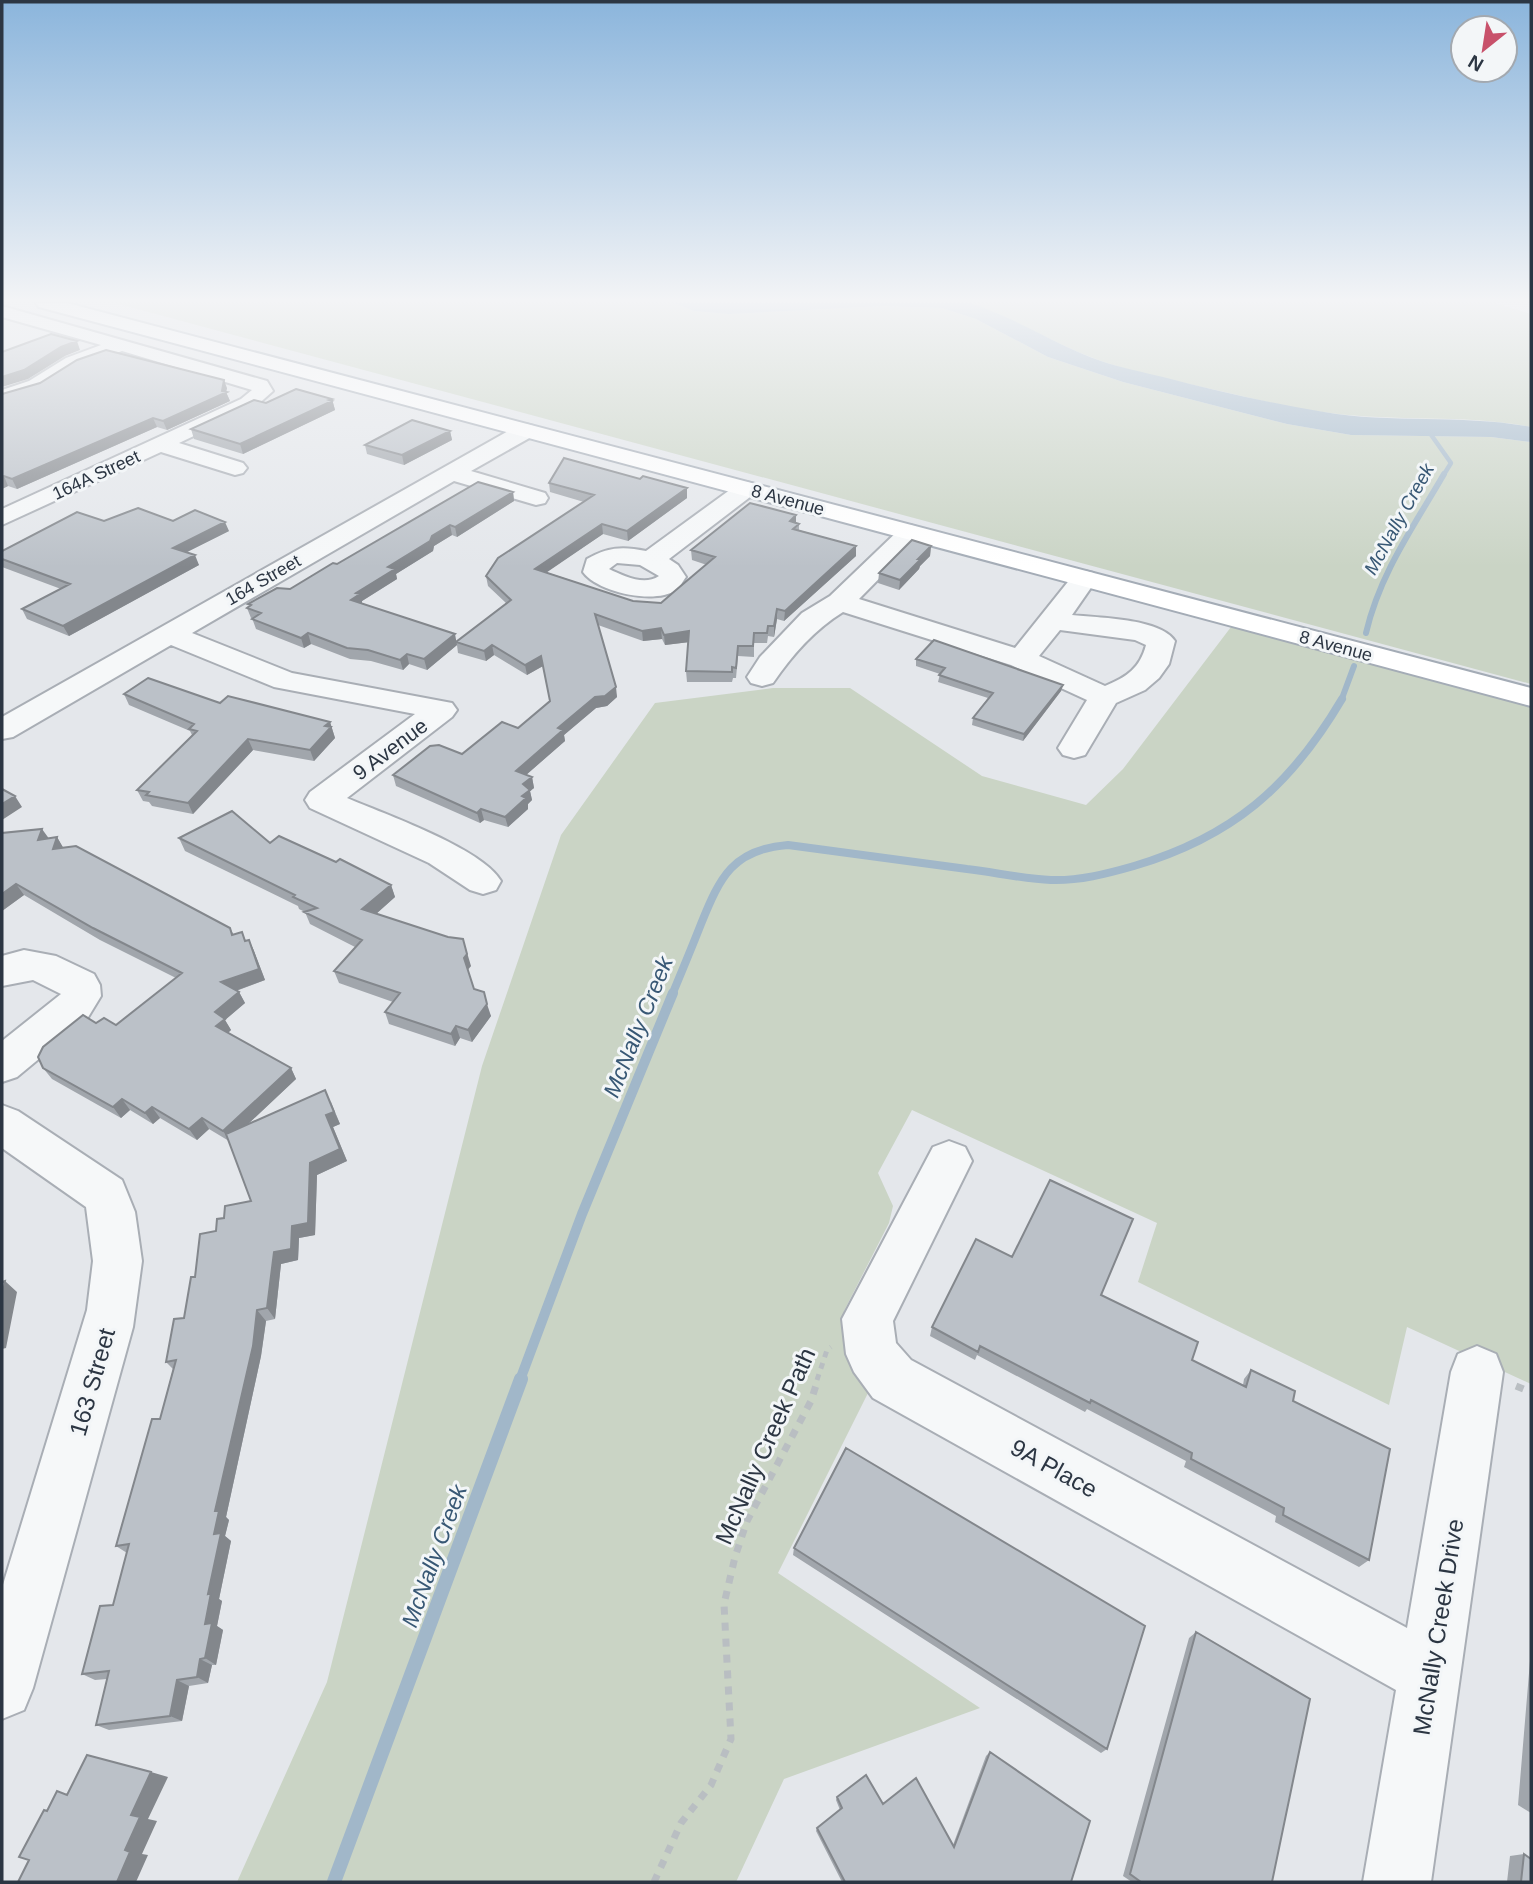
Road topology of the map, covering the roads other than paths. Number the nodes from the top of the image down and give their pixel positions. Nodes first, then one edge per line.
1 (19, 391) edge
2 (263, 391) edge
3 (375, 391) edge
4 (2, 397) edge
5 (525, 431) junction
6 (162, 445) junction
7 (234, 468) dead end
8 (451, 473) junction
9 (746, 489) junction
10 (536, 498) dead end
11 (2, 518) edge
12 (910, 533) junction
13 (651, 560) dead end
14 (1084, 579) junction
15 (840, 602) junction
16 (1053, 621) junction
17 (167, 634) junction
18 (1021, 659) junction
19 (762, 677) dead end
20 (1104, 697) junction
21 (1531, 697) edge
22 (2, 730) edge
23 (1074, 748) dead end
24 (483, 881) dead end
25 (2, 971) edge
26 (2, 1065) edge
27 (2, 1124) edge
28 (949, 1161) dead end
29 (1477, 1372) dead end
30 (1431, 1675) junction
31 (2, 1688) edge
32 (1396, 1882) edge

1 - 4 street
2 - 6 street, 164A Street
3 - 5 main road, 8 Avenue
5 - 8 street, 164 Street
5 - 9 main road, 8 Avenue
6 - 7 street
6 - 11 street, 164A Street
8 - 10 street
8 - 17 street, 164 Street
9 - 12 main road, 8 Avenue
9 - 13 street
12 - 14 main road, 8 Avenue
12 - 15 street
14 - 16 street
14 - 21 main road, 8 Avenue
15 - 18 street
15 - 19 street
16 - 18 street
16 - 20 street
17 - 22 street, 164 Street
17 - 24 street, 9 Avenue
18 - 20 street
20 - 23 street
25 - 26 street
27 - 31 street, 163 Street
28 - 30 street, 9A Place
29 - 30 street, McNally Creek Drive
30 - 32 street, McNally Creek Drive

